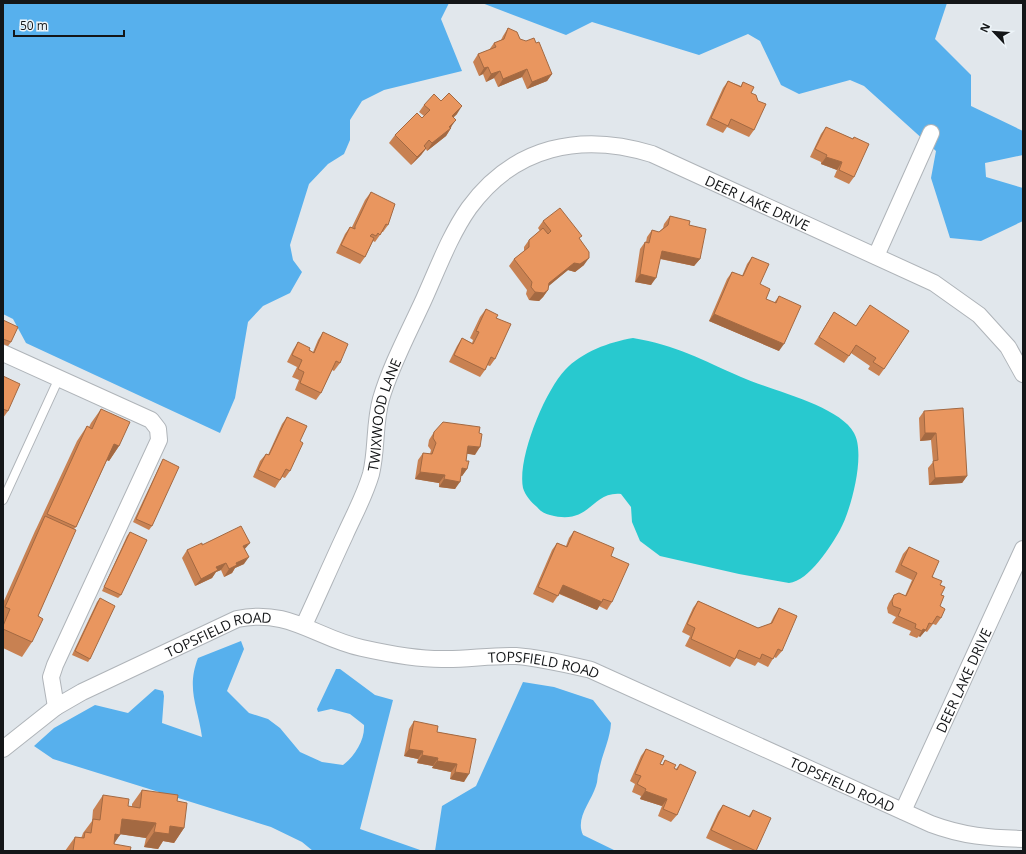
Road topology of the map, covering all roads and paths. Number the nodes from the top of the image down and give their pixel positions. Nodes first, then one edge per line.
1 (931, 133) dead end
2 (469, 208) joint
3 (876, 256) junction
4 (3, 353) edge
5 (1023, 374) edge
6 (59, 378) junction
7 (3, 500) edge
8 (1023, 549) edge
9 (304, 625) junction
10 (56, 707) junction
11 (3, 749) edge
12 (903, 811) junction
13 (1023, 839) edge

1 - 3 street
2 - 3 street, DEER LAKE DRIVE
2 - 9 street, TWIXWOOD LANE
3 - 5 street, DEER LAKE DRIVE
4 - 6 street
6 - 7 lane
6 - 10 street
8 - 12 street, DEER LAKE DRIVE
9 - 10 street, TOPSFIELD ROAD
9 - 12 street, TOPSFIELD ROAD
10 - 11 street, TOPSFIELD ROAD
12 - 13 street, TOPSFIELD ROAD

